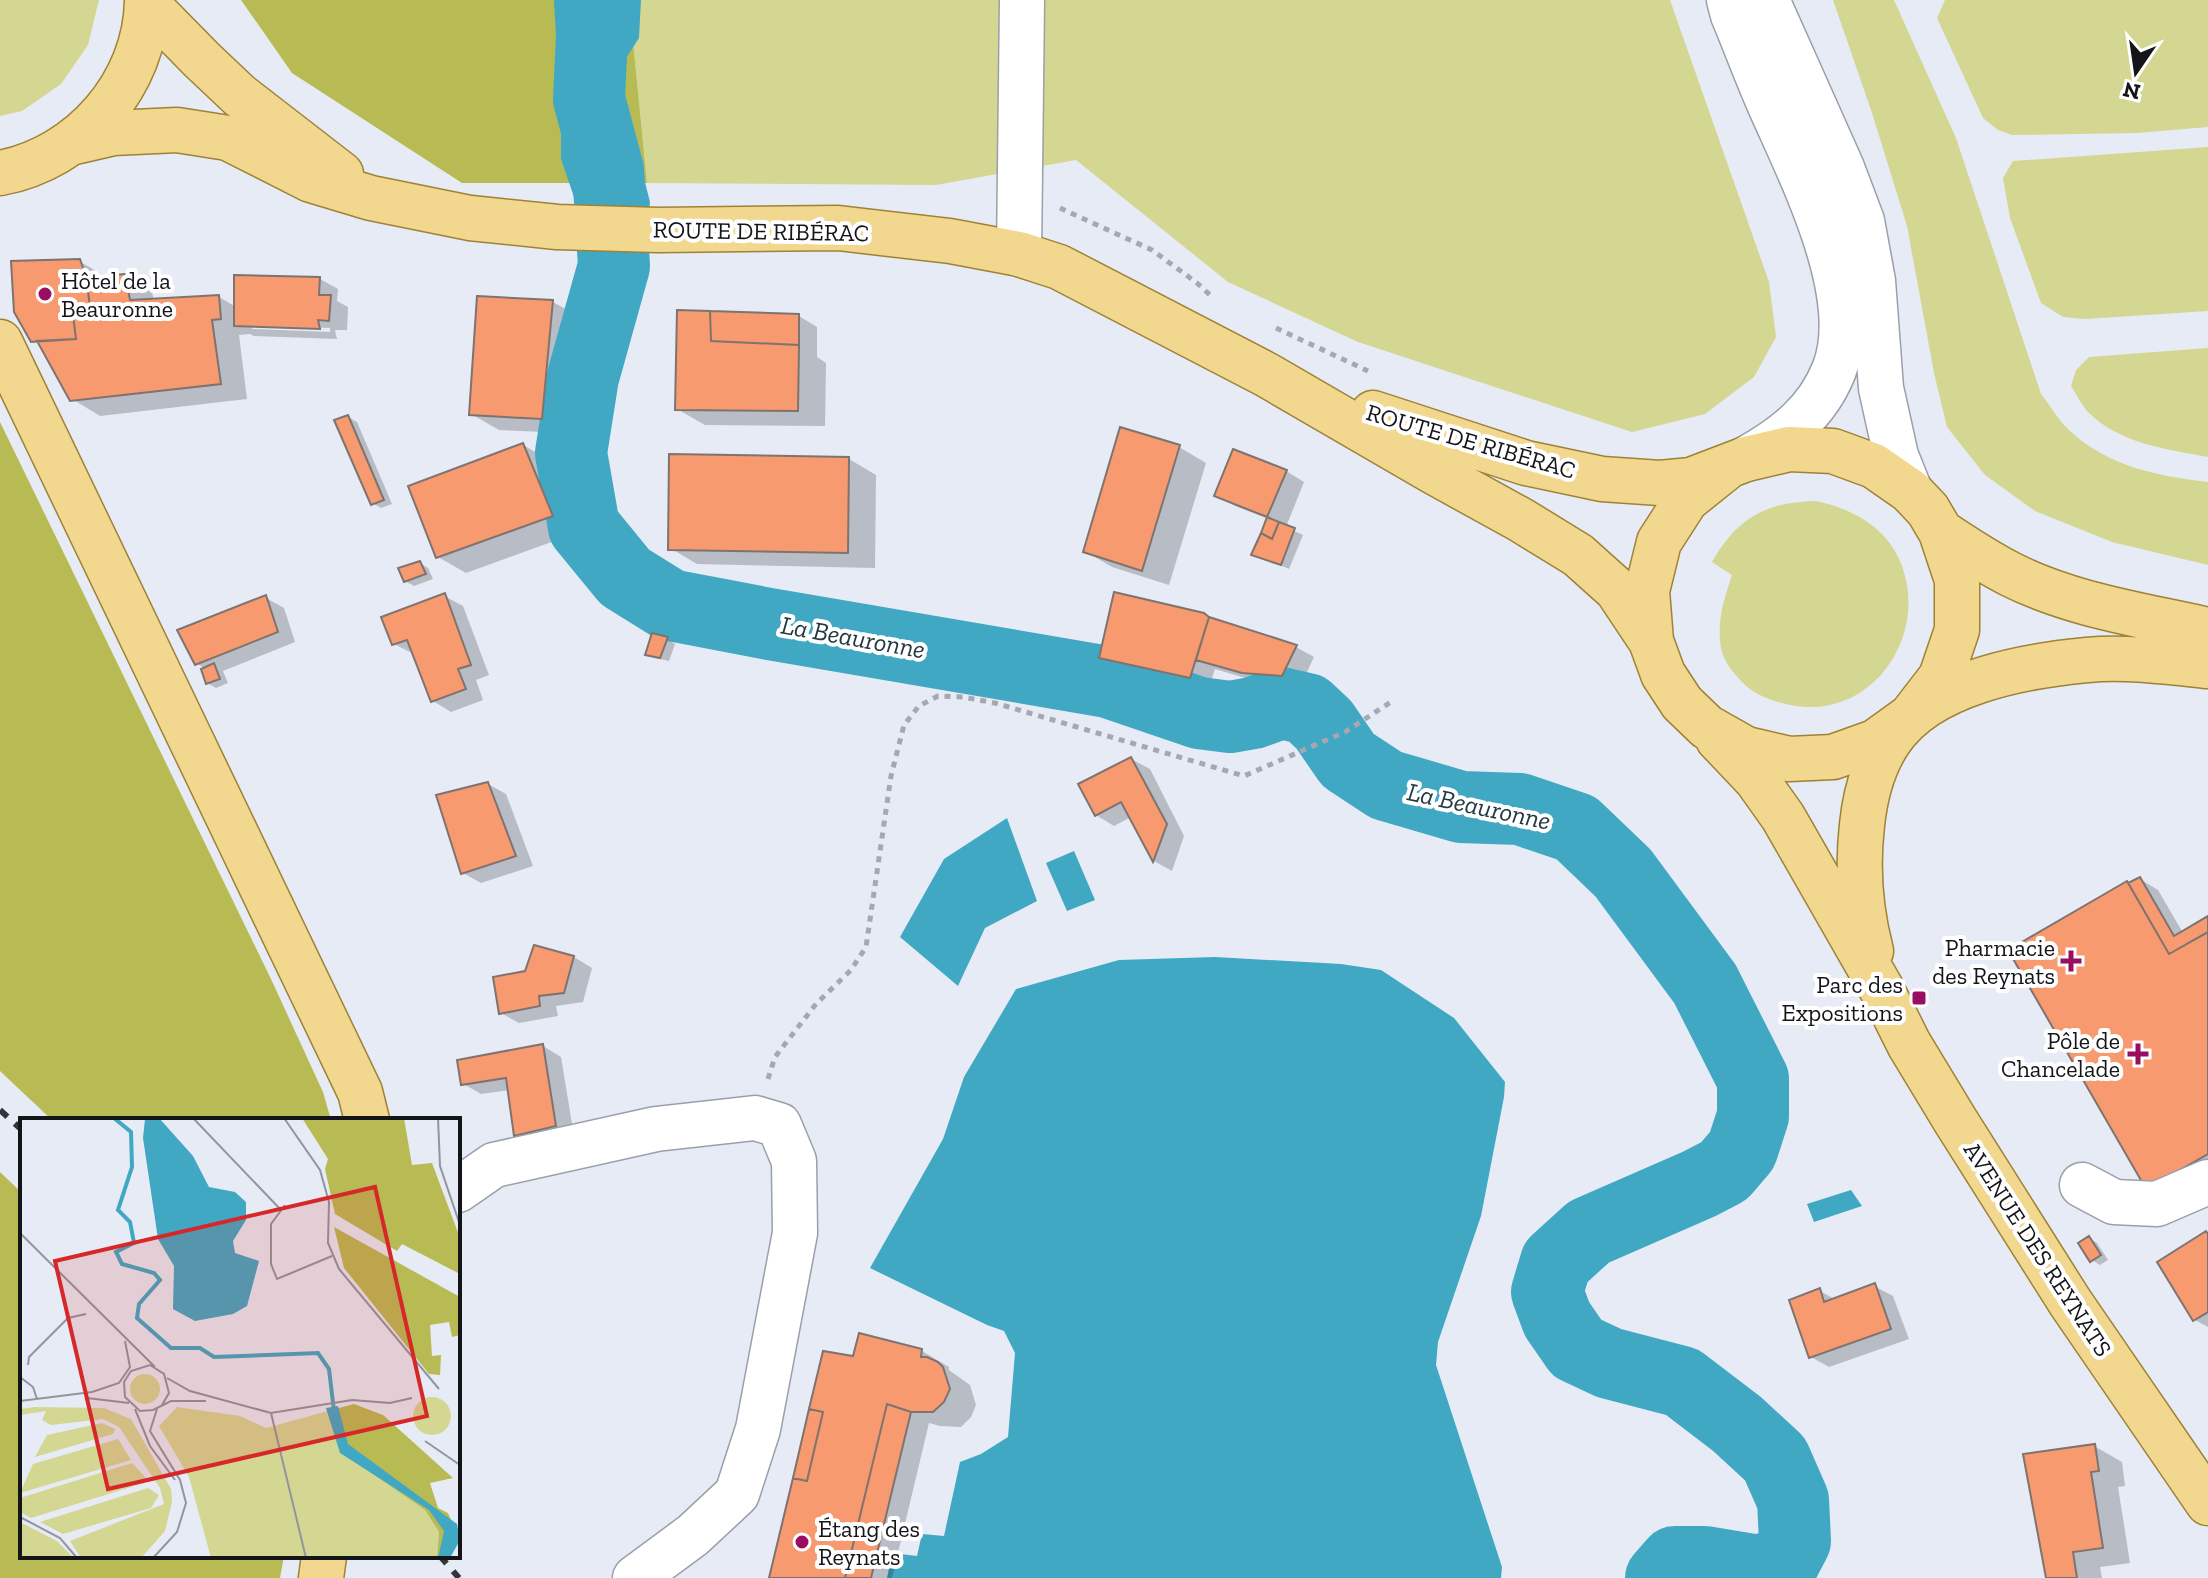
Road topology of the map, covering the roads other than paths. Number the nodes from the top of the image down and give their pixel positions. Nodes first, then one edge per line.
1 (1022, 0) edge
2 (1729, 0) edge
3 (1767, 0) edge
4 (147, 2) edge
5 (74, 142) junction
6 (5, 179) edge
7 (371, 198) junction
8 (1019, 254) junction
9 (0, 342) edge
10 (1267, 375) junction
11 (1736, 464) junction
12 (1910, 491) junction
13 (1941, 532) junction
14 (2208, 630) edge
15 (1651, 641) junction
16 (2208, 666) edge
17 (1911, 716) junction
18 (1707, 727) junction
19 (1881, 988) junction
20 (366, 1118) edge
21 (2208, 1182) edge
22 (2082, 1185) dead end
23 (460, 1189) edge
24 (2208, 1503) edge
25 (324, 1558) edge
26 (644, 1575) edge
27 (321, 1578) edge

1 - 8 street
2 - 11 street
3 - 12 street
4 - 5 main road
4 - 7 main road, ROUTE DE RIBÉRAC
5 - 6 main road
5 - 7 main road, ROUTE DE RIBÉRAC
7 - 8 main road, ROUTE DE RIBÉRAC
8 - 10 main road, ROUTE DE RIBÉRAC
9 - 20 main road
10 - 11 main road, ROUTE DE RIBÉRAC
10 - 15 main road, ROUTE DE RIBÉRAC
11 - 12 main road, ROUTE DE RIBÉRAC
11 - 15 main road, ROUTE DE RIBÉRAC
12 - 13 main road, ROUTE DE RIBÉRAC
13 - 14 main road, ROUTE DE RIBÉRAC
13 - 17 main road, ROUTE DE RIBÉRAC
15 - 18 main road, ROUTE DE RIBÉRAC
16 - 17 main road, ROUTE DE RIBÉRAC
17 - 18 main road, ROUTE DE RIBÉRAC
17 - 19 main road, AVENUE DES REYNATS
18 - 19 main road, AVENUE DES REYNATS
19 - 24 main road, AVENUE DES REYNATS
21 - 22 street
23 - 26 street
25 - 27 main road

